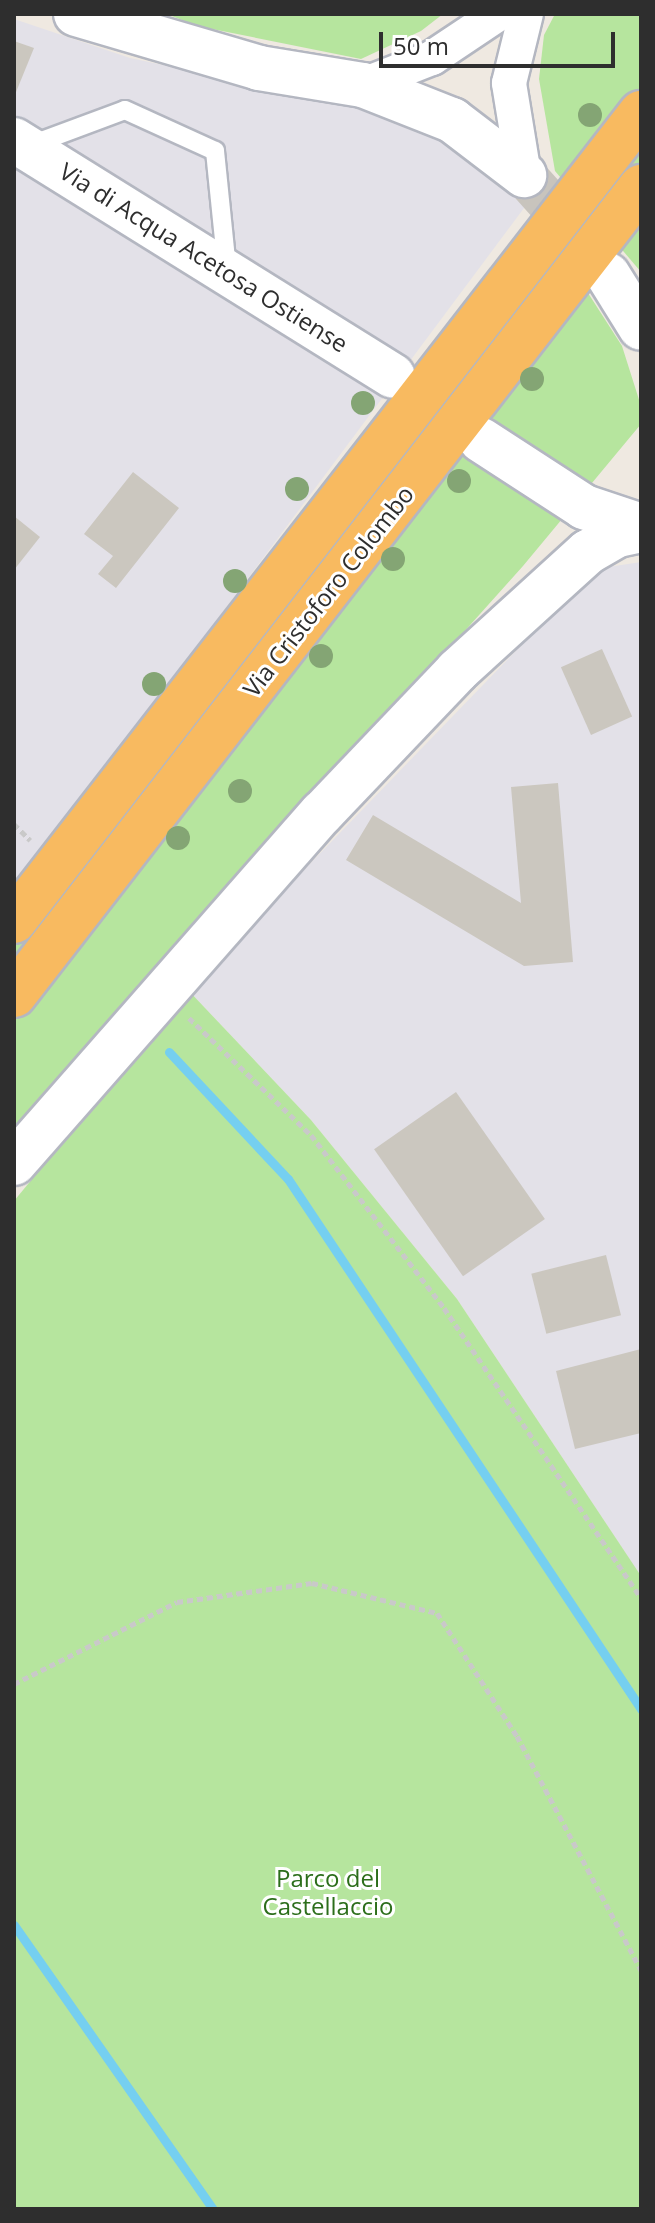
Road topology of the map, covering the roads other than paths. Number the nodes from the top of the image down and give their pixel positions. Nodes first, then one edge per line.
1 (76, 14) edge
2 (498, 14) edge
3 (526, 14) edge
4 (363, 85) junction
5 (641, 113) edge
6 (18, 149) edge
7 (524, 175) joint
8 (641, 187) edge
9 (227, 272) junction
10 (608, 275) tunnel mouth
11 (641, 328) edge
12 (393, 376) dead end
13 (481, 440) dead end
14 (641, 528) edge
15 (14, 921) edge
16 (14, 995) edge
17 (14, 1163) edge

1 - 4 main road
2 - 4 street
3 - 7 street
4 - 7 main road
5 - 15 highway, Via Cristoforo Colombo
6 - 9 main road, Via di Acqua Acetosa Ostiense
6 - 9 lane
8 - 16 highway, Via Cristoforo Colombo
9 - 12 main road, Via di Acqua Acetosa Ostiense
10 - 11 main road
13 - 14 main road
14 - 17 main road

